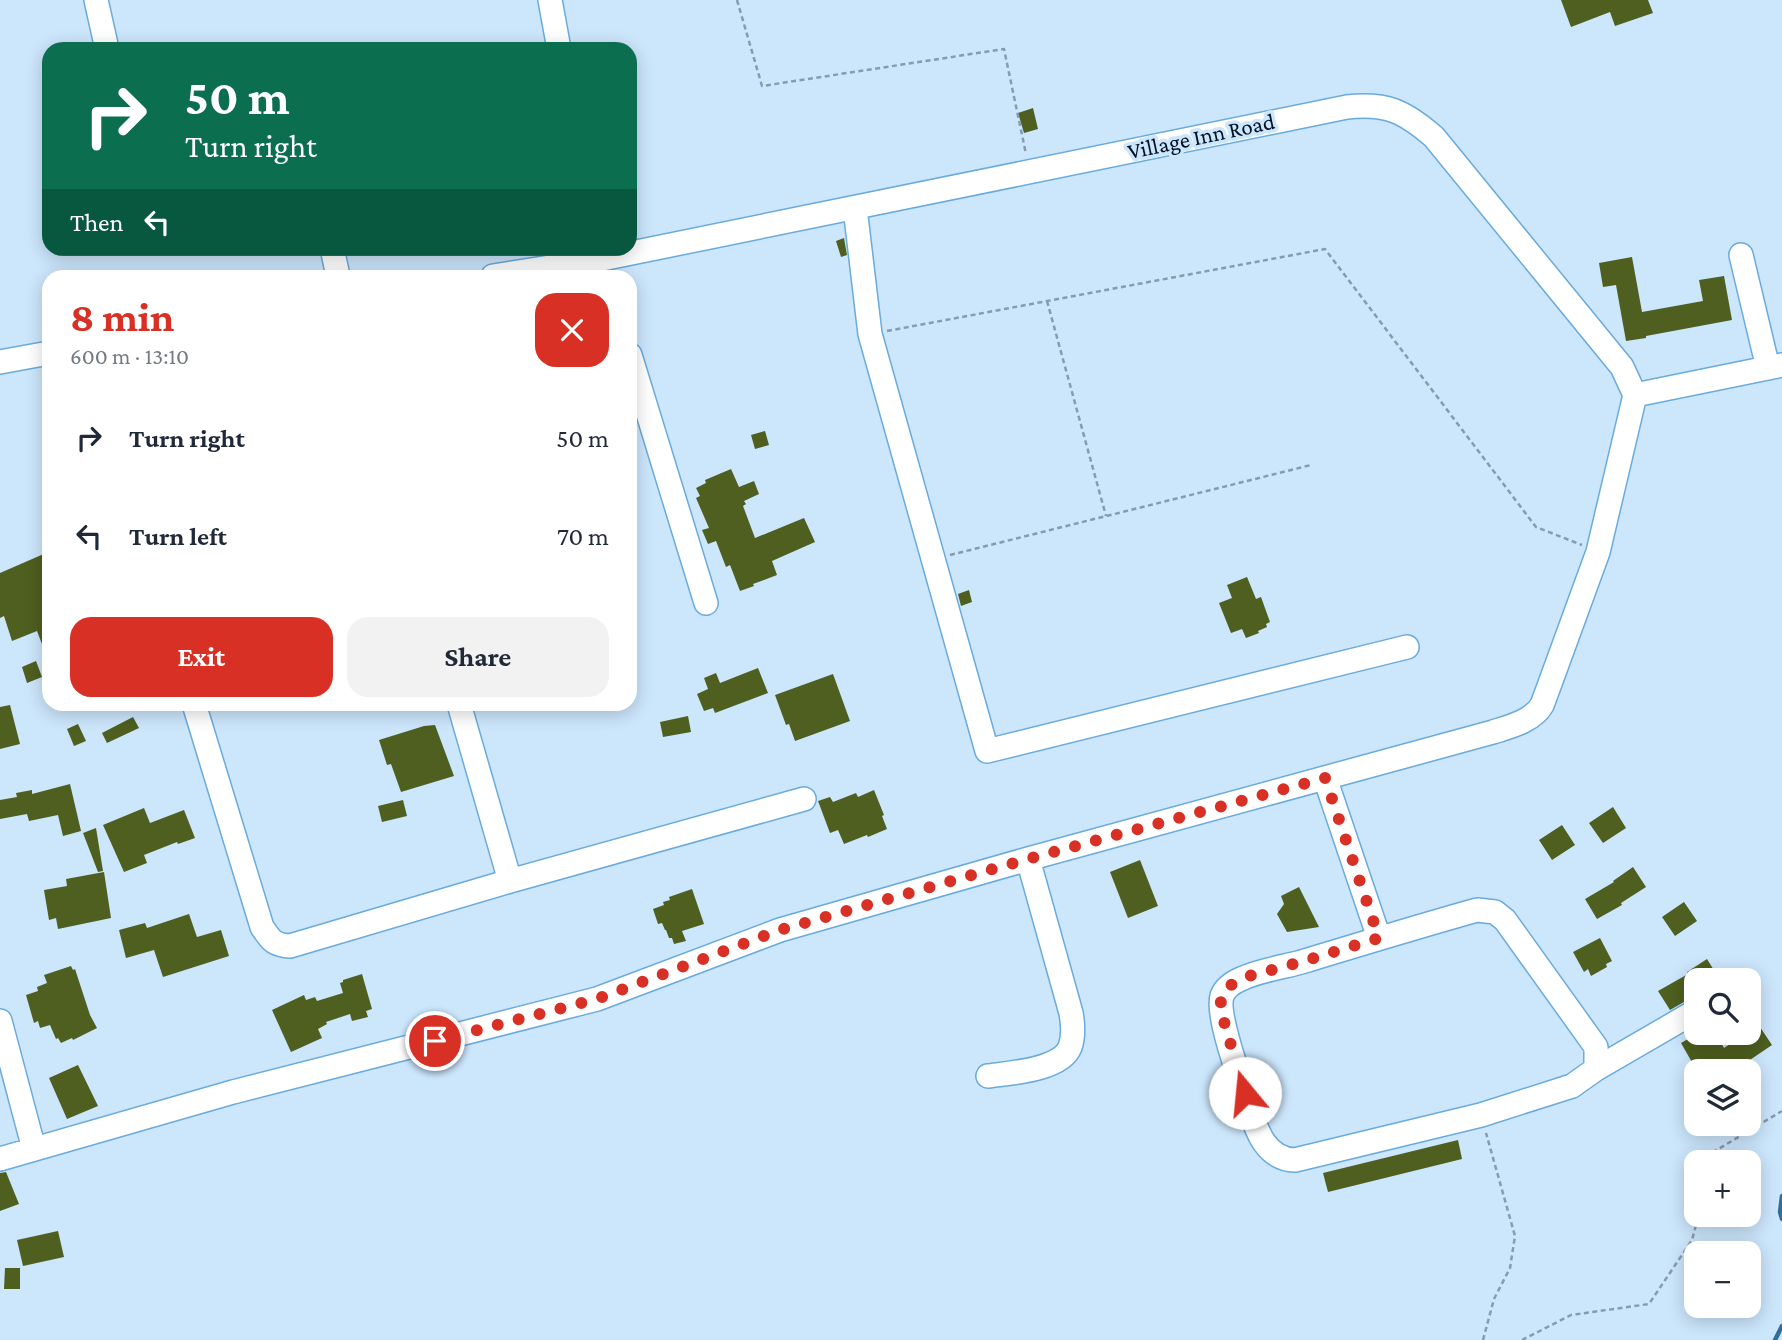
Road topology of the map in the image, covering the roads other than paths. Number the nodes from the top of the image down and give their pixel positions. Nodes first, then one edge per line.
1 (96, 0) edge
2 (550, 0) edge
3 (105, 42) edge
4 (558, 42) edge
5 (855, 208) junction
6 (1741, 255) dead end
7 (604, 268) edge
8 (576, 270) edge
9 (42, 354) edge
10 (0, 362) edge
11 (1775, 367) edge
12 (637, 391) edge
13 (1636, 395) junction
14 (706, 603) dead end
15 (1407, 647) dead end
16 (196, 711) edge
17 (461, 711) edge
18 (1325, 778) junction
19 (804, 799) dead end
20 (1028, 859) junction
21 (510, 881) junction
22 (1379, 938) junction
23 (1684, 1018) edge
24 (0, 1021) edge
25 (1596, 1069) junction
26 (988, 1076) dead end
27 (34, 1149) junction
28 (0, 1159) edge

1 - 3 street
2 - 4 street
5 - 7 street, Village Inn Road
5 - 13 street, Village Inn Road
5 - 15 street
6 - 11 street
7 - 8 street, Village Inn Road
9 - 10 street
11 - 13 street
12 - 14 street
13 - 18 street
16 - 21 street
17 - 21 street
18 - 20 street
18 - 22 street
19 - 21 street
20 - 26 street
20 - 27 street
22 - 25 street
22 - 25 street
23 - 25 street
24 - 27 street
27 - 28 street

